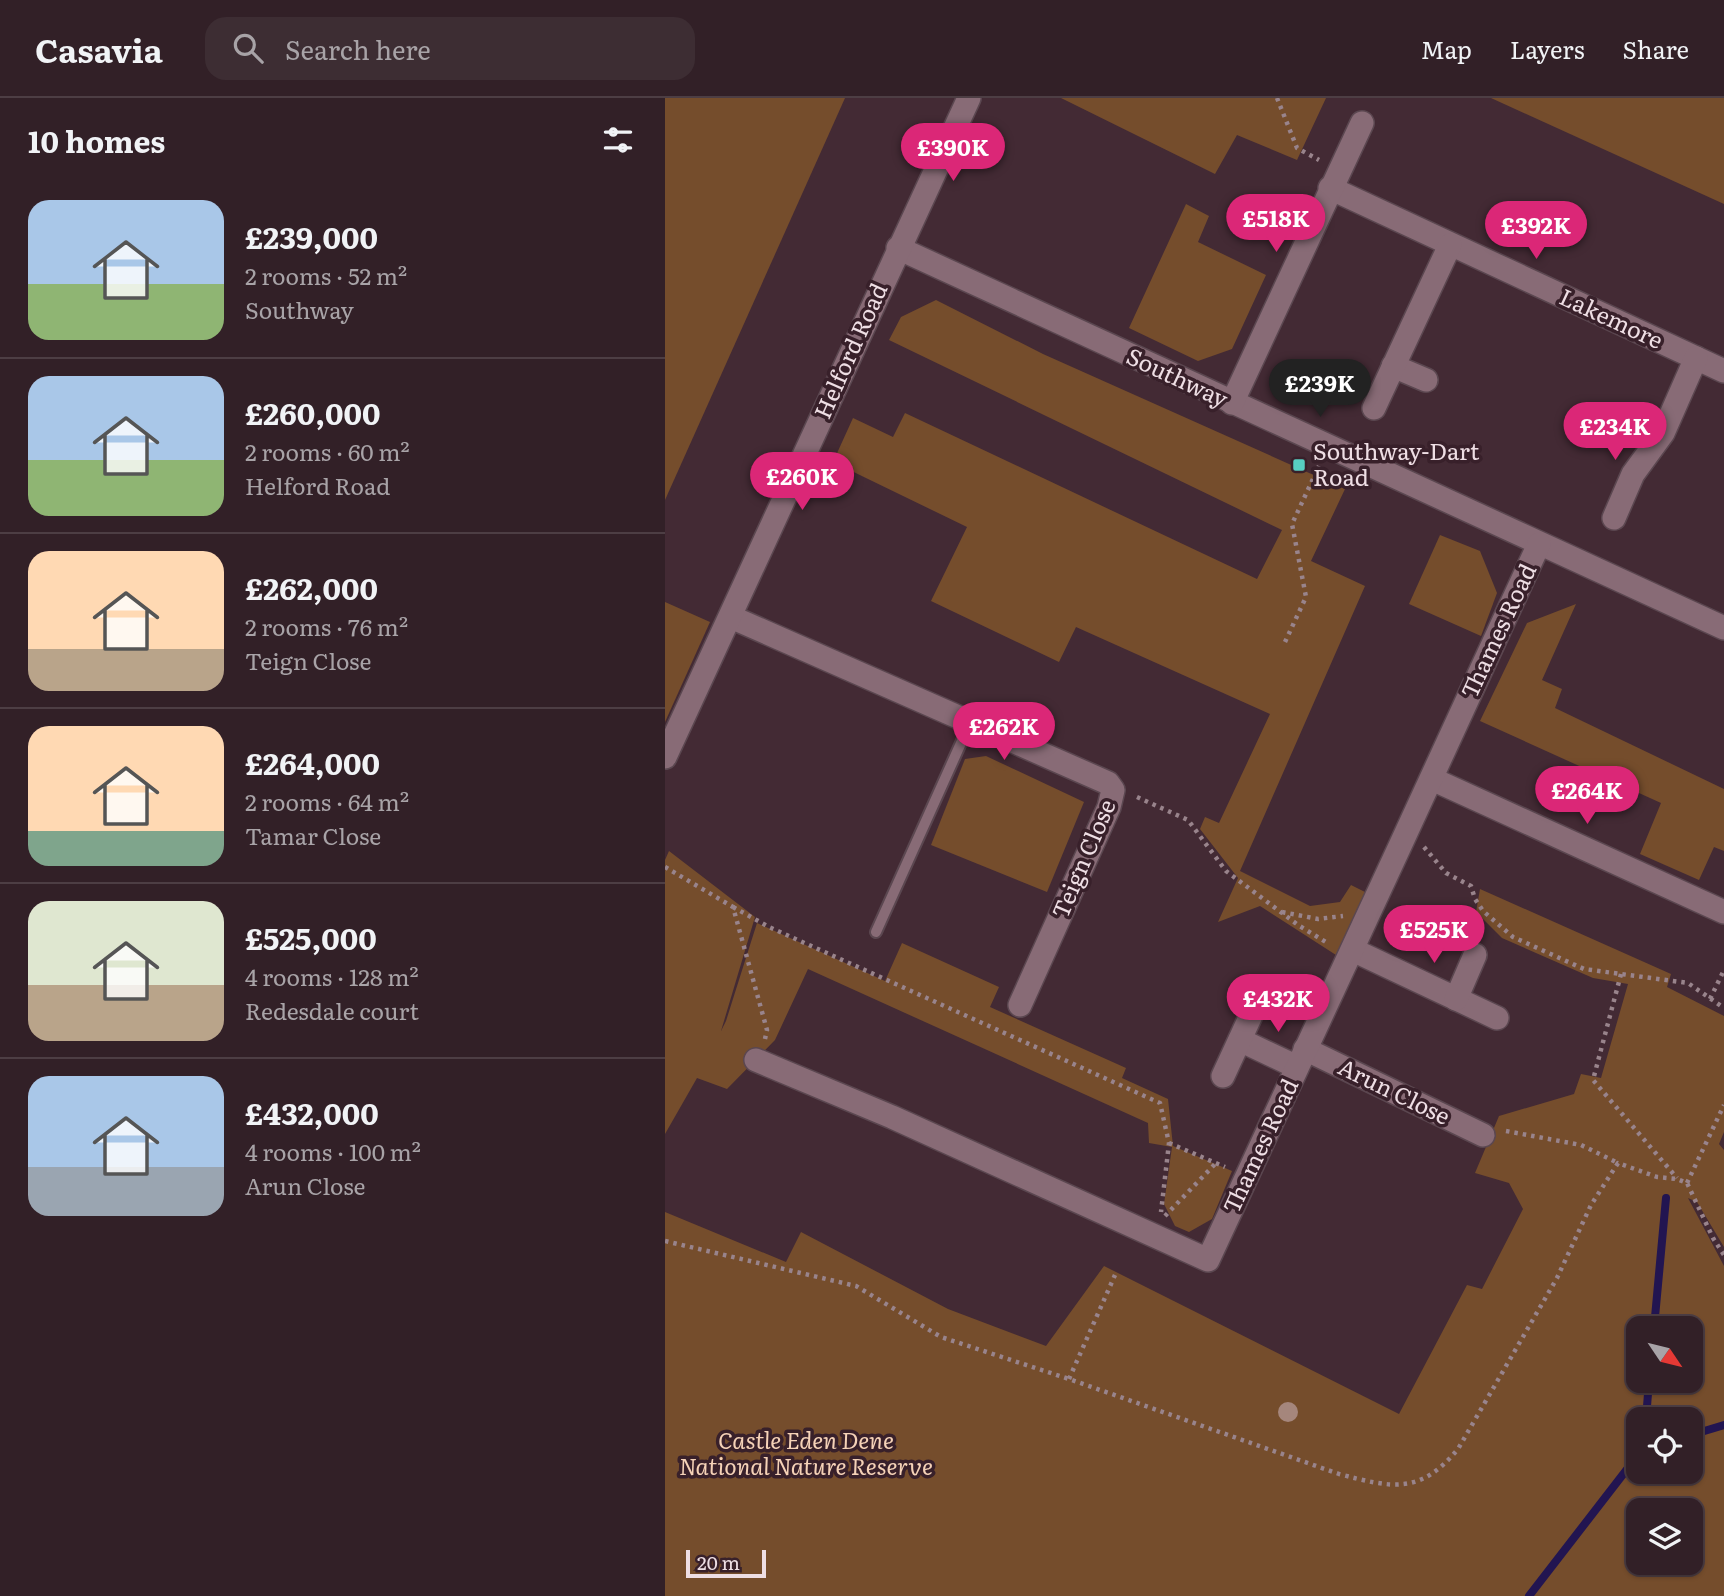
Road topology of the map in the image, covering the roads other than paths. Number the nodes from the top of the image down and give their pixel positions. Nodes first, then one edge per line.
1 (969, 98) edge
2 (1362, 124) dead end
3 (1334, 181) junction
4 (1450, 245) junction
5 (898, 248) junction
6 (1696, 358) junction
7 (1393, 366) junction
8 (1724, 371) edge
9 (1426, 380) dead end
10 (1232, 403) junction
11 (1374, 408) dead end
12 (1614, 518) dead end
13 (1539, 544) junction
14 (731, 617) junction
15 (1724, 628) edge
16 (970, 723) junction
17 (665, 757) edge
18 (1432, 779) junction
19 (1724, 912) edge
20 (876, 932) dead end
21 (1353, 950) junction
22 (1475, 955) dead end
23 (1259, 998) dead end
24 (1456, 999) junction
25 (1020, 1005) dead end
26 (1497, 1018) dead end
27 (1240, 1040) junction
28 (760, 1051) road end
29 (1301, 1058) junction
30 (1223, 1076) dead end
31 (1488, 1132) road end

1 - 5 street, Helford Road
2 - 3 street
3 - 4 street, Lakemore
3 - 10 street
4 - 6 street, Lakemore
4 - 7 street
5 - 10 street, Southway
5 - 14 street, Helford Road
6 - 8 street, Lakemore
6 - 12 street
7 - 9 street
7 - 11 street
10 - 13 street, Southway
13 - 15 street, Southway
13 - 18 street, Thames Road
14 - 16 street, Teign Close
14 - 17 street, Helford Road
16 - 20 lane
16 - 25 street, Teign Close
18 - 19 street
18 - 21 street, Thames Road
21 - 24 street
21 - 29 street, Thames Road
22 - 24 street
23 - 27 street
24 - 26 street
27 - 29 street, Arun Close
27 - 30 street
28 - 29 street, Thames Road
29 - 31 street, Arun Close

